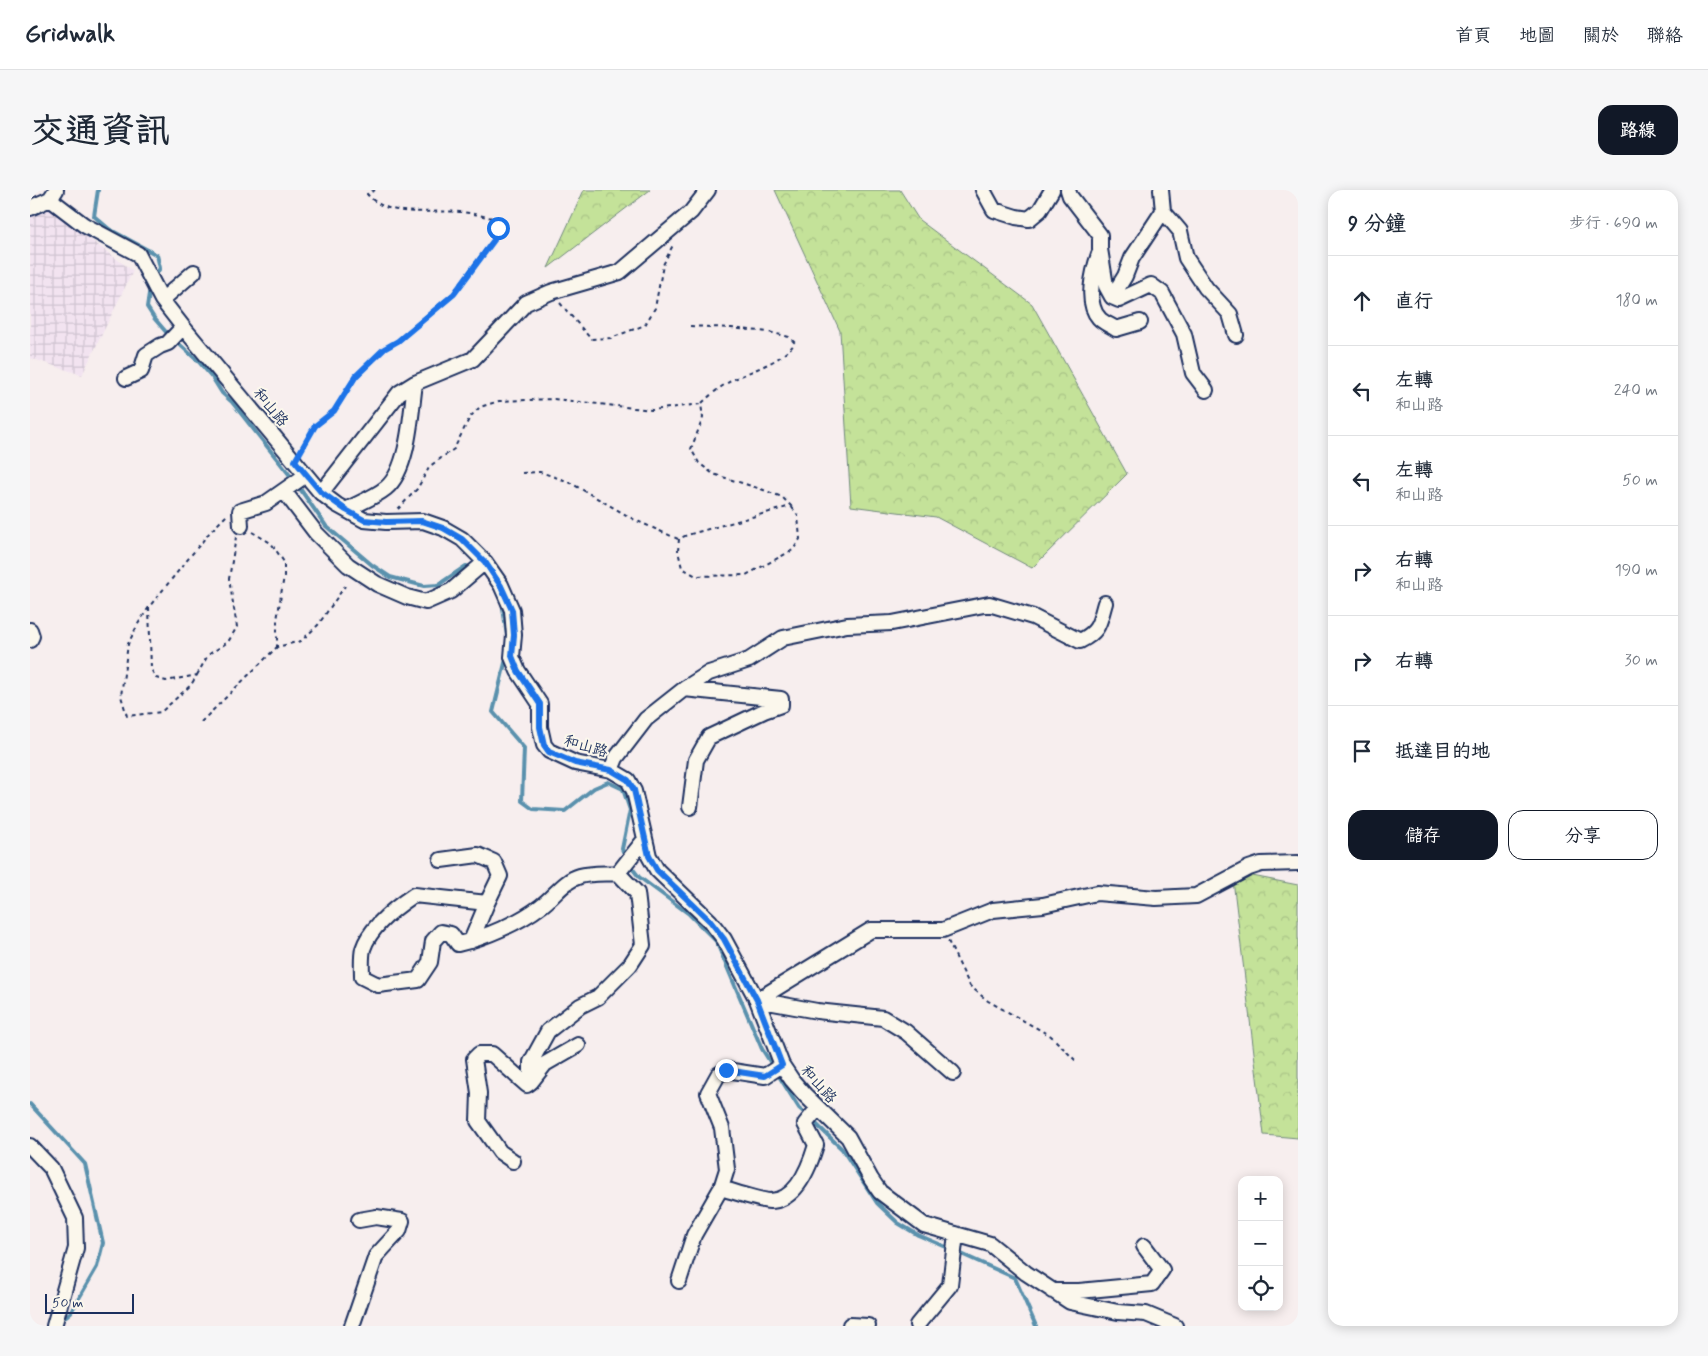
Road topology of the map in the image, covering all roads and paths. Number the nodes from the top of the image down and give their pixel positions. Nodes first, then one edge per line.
1 (375, 190) edge
2 (708, 190) edge
3 (983, 190) edge
4 (1052, 190) edge
5 (1068, 190) edge
6 (1161, 190) edge
7 (53, 195) edge
8 (30, 208) edge
9 (1163, 211) junction
10 (677, 238) dead end
11 (1100, 250) junction
12 (194, 272) dead end
13 (551, 292) junction
14 (1112, 297) junction
15 (162, 300) junction
16 (1140, 322) dead end
17 (690, 326) dead end
18 (183, 327) junction
19 (1236, 335) dead end
20 (126, 378) dead end
21 (415, 383) junction
22 (1206, 390) dead end
23 (701, 404) junction
24 (295, 461) junction
25 (522, 473) dead end
26 (306, 475) junction
27 (284, 491) junction
28 (321, 492) junction
29 (792, 506) junction
30 (346, 510) junction
31 (240, 512) junction
32 (386, 522) junction
33 (241, 526) junction
34 (679, 540) junction
35 (485, 562) junction
36 (345, 586) dead end
37 (1105, 603) dead end
38 (149, 607) junction
39 (30, 630) edge
40 (30, 640) edge
41 (277, 646) junction
42 (197, 675) junction
43 (684, 689) junction
44 (200, 722) dead end
45 (611, 770) junction
46 (690, 807) dead end
47 (645, 839) junction
48 (441, 860) dead end
49 (1298, 863) edge
50 (618, 874) junction
51 (487, 903) junction
52 (943, 930) junction
53 (470, 941) junction
54 (757, 1000) junction
55 (578, 1045) dead end
56 (1078, 1063) dead end
57 (782, 1065) junction
58 (953, 1073) dead end
59 (531, 1082) junction
60 (818, 1108) junction
61 (30, 1146) edge
62 (513, 1161) dead end
63 (721, 1188) junction
64 (359, 1220) dead end
65 (956, 1234) junction
66 (1144, 1246) dead end
67 (679, 1281) dead end
68 (1052, 1291) junction
69 (850, 1325) edge
70 (54, 1326) edge
71 (352, 1326) edge
72 (868, 1326) edge
73 (916, 1326) edge
74 (1175, 1326) edge

1 - 24 path
2 - 13 street
3 - 4 street
5 - 11 street
6 - 9 street
7 - 8 street
7 - 15 street, 和山路
9 - 14 street
9 - 19 street
10 - 13 path
11 - 14 street
11 - 16 street
12 - 15 street
13 - 21 street
14 - 22 street
15 - 18 street, 和山路
17 - 23 path
18 - 20 street
18 - 24 street, 和山路
21 - 28 street
21 - 30 street
23 - 29 path
23 - 32 path
24 - 26 street, 和山路
25 - 34 path
26 - 27 street
26 - 28 street, 和山路
27 - 31 street
27 - 35 street
28 - 30 street, 和山路
29 - 34 path
29 - 34 path
30 - 32 street, 和山路
31 - 33 street
31 - 38 path
32 - 35 street, 和山路
33 - 41 path
33 - 42 path
35 - 45 street, 和山路
36 - 41 path
37 - 43 street
38 - 42 path
38 - 42 path
39 - 40 street
41 - 44 path
43 - 45 street
43 - 46 street
45 - 47 street, 和山路
47 - 50 street
47 - 54 street, 和山路
48 - 51 street
49 - 52 street
50 - 53 street
50 - 59 street
51 - 53 street
51 - 53 street
52 - 54 street
52 - 56 path
54 - 57 street, 和山路
54 - 58 street
55 - 59 street
57 - 60 street, 和山路
57 - 63 street
59 - 62 street
60 - 63 street
60 - 65 street, 和山路
61 - 70 street
63 - 67 street
64 - 71 street
65 - 68 street, 和山路
65 - 73 street
66 - 68 street
68 - 74 street, 和山路
69 - 72 street

